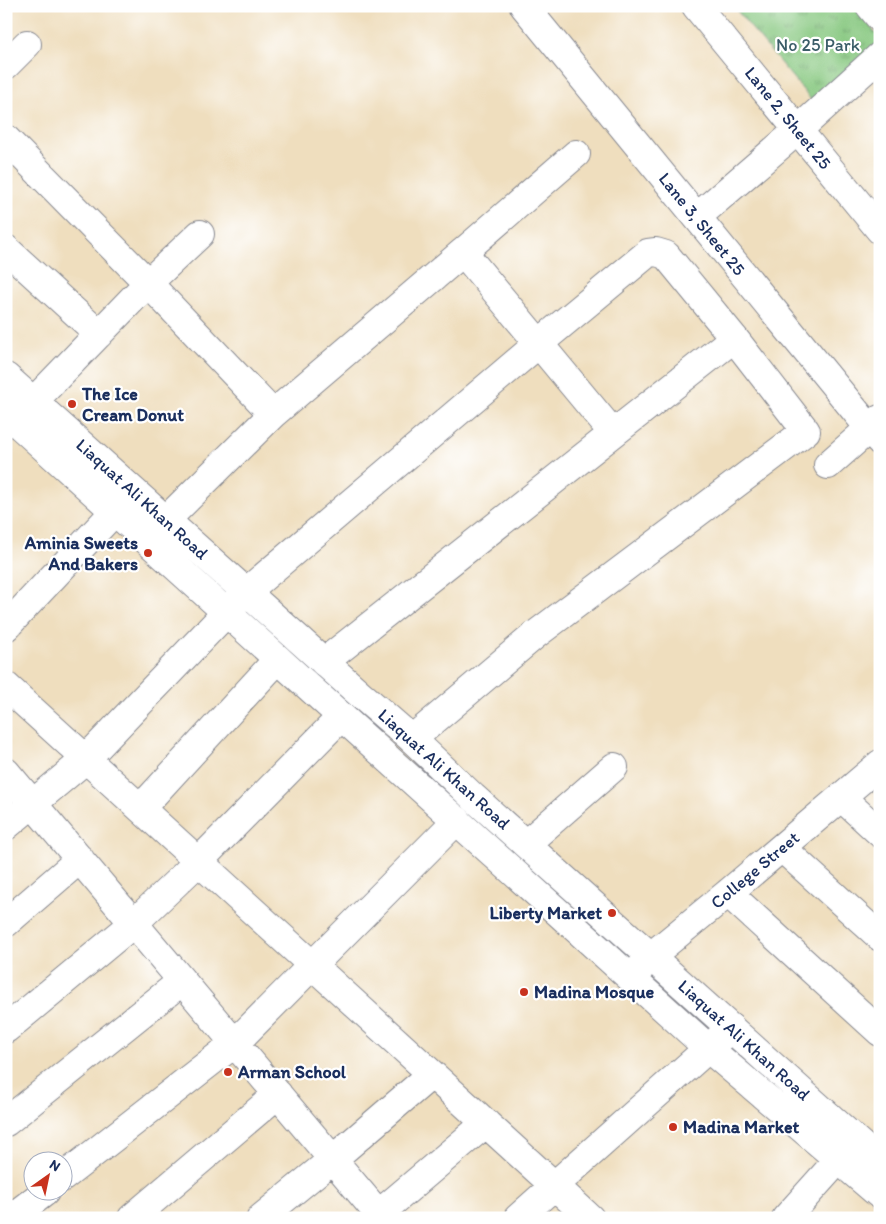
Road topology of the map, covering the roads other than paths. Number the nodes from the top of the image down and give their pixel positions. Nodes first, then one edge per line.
1 (696, 6) edge
2 (870, 6) edge
3 (526, 7) edge
4 (880, 18) edge
5 (27, 44) dead end
6 (880, 56) edge
7 (6, 65) edge
8 (798, 130) junction
9 (6, 139) edge
10 (576, 154) dead end
11 (697, 217) junction
12 (880, 230) edge
13 (200, 234) dead end
14 (6, 249) edge
15 (463, 252) junction
16 (148, 283) junction
17 (99, 334) junction
18 (734, 338) junction
19 (538, 344) junction
20 (9, 384) edge
21 (34, 401) junction
22 (6, 413) edge
23 (273, 414) junction
24 (876, 430) edge
25 (613, 433) junction
26 (828, 465) dead end
27 (115, 511) junction
28 (166, 520) junction
29 (246, 592) junction
30 (227, 613) junction
31 (6, 628) edge
32 (278, 659) junction
33 (324, 662) junction
34 (6, 686) edge
35 (341, 717) junction
36 (412, 739) junction
37 (86, 759) junction
38 (880, 764) edge
39 (614, 767) dead end
40 (6, 772) edge
41 (841, 797) junction
42 (34, 804) junction
43 (141, 808) junction
44 (457, 820) junction
45 (6, 826) edge
46 (880, 833) edge
47 (526, 843) junction
48 (782, 848) junction
49 (80, 859) junction
50 (199, 862) junction
51 (728, 893) junction
52 (6, 923) edge
53 (134, 923) junction
54 (880, 937) edge
55 (651, 956) junction
56 (313, 965) junction
57 (632, 978) junction
58 (182, 980) junction
59 (731, 1028) junction
60 (6, 1029) edge
61 (880, 1032) edge
62 (235, 1043) junction
63 (709, 1048) junction
64 (432, 1074) junction
65 (278, 1094) junction
66 (6, 1122) edge
67 (486, 1123) junction
68 (863, 1156) edge
69 (333, 1159) junction
70 (72, 1170) edge
71 (555, 1186) junction
72 (880, 1195) edge
73 (30, 1202) edge
74 (378, 1216) edge
75 (8, 1217) edge
76 (132, 1218) edge
77 (261, 1218) edge
78 (518, 1218) edge
79 (590, 1218) edge
80 (786, 1218) edge

1 - 8 street, Lane 2, Sheet 25
2 - 4 street
3 - 11 street, Lane 3, Sheet 25
5 - 7 street
6 - 8 street
8 - 11 street
8 - 12 street, Lane 2, Sheet 25
9 - 16 street
10 - 15 street
11 - 24 street, Lane 3, Sheet 25
13 - 16 street
14 - 17 street
15 - 19 street
15 - 23 street
16 - 17 street
16 - 23 street
17 - 21 street
18 - 19 street
18 - 25 street
18 - 36 street
19 - 25 street
19 - 29 street
20 - 21 street, Liaquat Ali Khan Road
21 - 28 street, Liaquat Ali Khan Road
22 - 27 street, Liaquat Ali Khan Road
23 - 28 street
24 - 26 street
25 - 33 street
27 - 30 street, Liaquat Ali Khan Road
27 - 31 street
28 - 29 street, Liaquat Ali Khan Road
29 - 30 street
29 - 33 street, Liaquat Ali Khan Road
30 - 32 street, Liaquat Ali Khan Road
30 - 37 street
32 - 35 street, Liaquat Ali Khan Road
32 - 43 street
33 - 36 street, Liaquat Ali Khan Road
34 - 37 street
35 - 44 street, Liaquat Ali Khan Road
35 - 50 street
36 - 47 street, Liaquat Ali Khan Road
37 - 42 street
37 - 43 street
38 - 41 street, College Street
39 - 47 street
40 - 42 street
41 - 46 street
41 - 48 street, College Street
42 - 45 street
42 - 49 street
43 - 50 street
44 - 56 street
44 - 57 street, Liaquat Ali Khan Road
47 - 55 street, Liaquat Ali Khan Road
48 - 51 street, College Street
48 - 54 street
49 - 52 street
49 - 53 street
50 - 53 street
50 - 56 street
51 - 55 street, College Street
51 - 61 street
53 - 58 street
53 - 60 street
55 - 57 street, College Street
55 - 59 street, Liaquat Ali Khan Road
56 - 62 street
56 - 64 street
57 - 63 street, Liaquat Ali Khan Road
58 - 62 street
58 - 66 street
59 - 63 street
59 - 68 street, Liaquat Ali Khan Road
62 - 65 street
62 - 70 street
63 - 68 street, Liaquat Ali Khan Road
63 - 71 street
64 - 67 street
64 - 69 street
65 - 69 street
65 - 76 street
67 - 71 street
67 - 74 street
68 - 72 street, Liaquat Ali Khan Road
68 - 80 street
69 - 74 street
69 - 77 street
71 - 78 street
71 - 79 street
73 - 75 street

